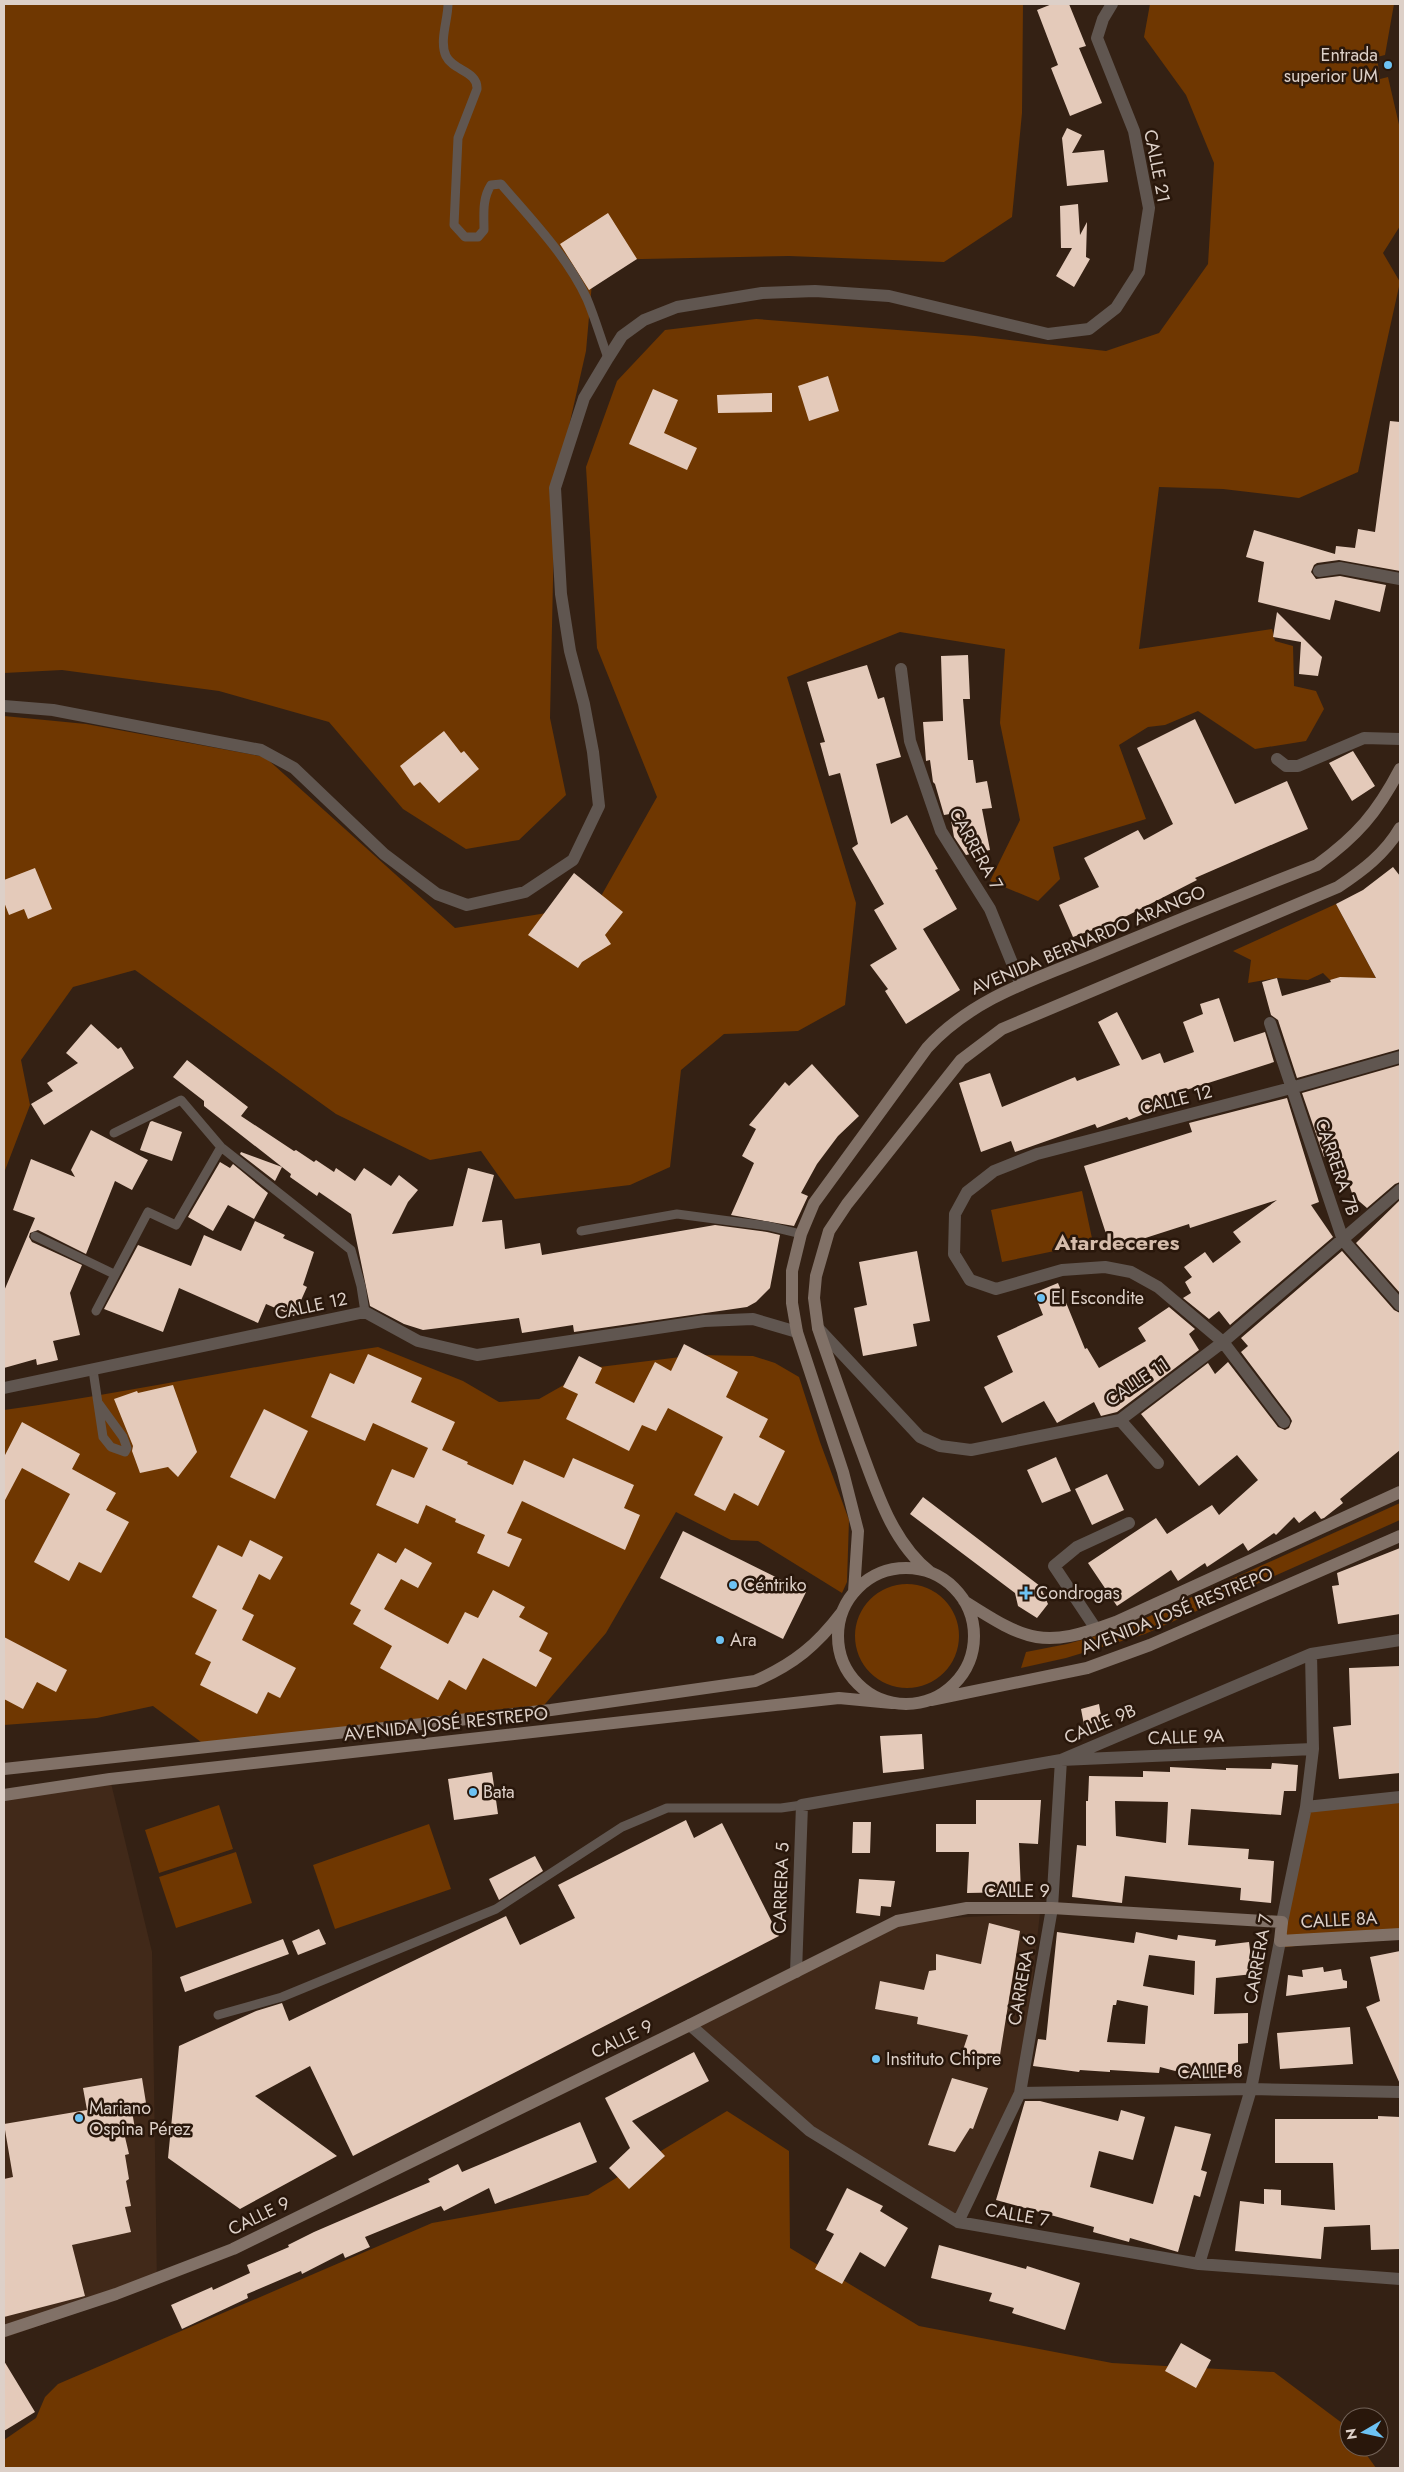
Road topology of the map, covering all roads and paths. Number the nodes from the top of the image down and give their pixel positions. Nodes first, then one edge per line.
1 (448, 4) edge
2 (1112, 4) edge
3 (608, 358) junction
4 (1319, 571) dead end
5 (1400, 579) edge
6 (901, 669) dead end
7 (4, 706) edge
8 (1400, 739) edge
9 (1276, 758) dead end
10 (1400, 769) edge
11 (1400, 828) edge
12 (1021, 985) junction
13 (1270, 1023) dead end
14 (1400, 1057) edge
15 (1291, 1088) junction
16 (114, 1133) dead end
17 (221, 1146) junction
18 (1400, 1190) edge
19 (581, 1231) dead end
20 (801, 1234) junction
21 (35, 1236) dead end
22 (1343, 1240) junction
23 (114, 1274) junction
24 (1398, 1297) edge
25 (96, 1311) dead end
26 (365, 1312) junction
27 (818, 1328) junction
28 (797, 1332) junction
29 (1223, 1342) junction
30 (92, 1370) junction
31 (4, 1388) edge
32 (99, 1404) junction
33 (1120, 1420) junction
34 (1284, 1422) dead end
35 (1158, 1463) dead end
36 (1400, 1492) edge
37 (1129, 1523) dead end
38 (1400, 1536) edge
39 (930, 1572) junction
40 (854, 1592) junction
41 (964, 1601) junction
42 (842, 1612) junction
43 (1096, 1629) junction
44 (1400, 1640) edge
45 (1311, 1654) junction
46 (931, 1700) junction
47 (892, 1703) junction
48 (1313, 1749) junction
49 (1061, 1760) junction
50 (4, 1769) edge
51 (4, 1795) edge
52 (1400, 1796) edge
53 (802, 1806) junction
54 (1306, 1807) junction
55 (1052, 1908) junction
56 (1282, 1922) junction
57 (1400, 1934) edge
58 (1280, 1941) junction
59 (796, 1972) junction
60 (218, 2015) dead end
61 (690, 2025) junction
62 (1251, 2089) junction
63 (1400, 2092) edge
64 (1020, 2093) junction
65 (958, 2222) junction
66 (1199, 2264) junction
67 (1400, 2279) edge
68 (4, 2331) edge

1 - 3 lane
2 - 3 street, CALLE 21
3 - 7 street, CALLE 21
4 - 5 street
6 - 12 street, CARRERA 7
8 - 9 street
10 - 12 main road, AVENIDA BERNARDO ARANGO
11 - 27 main road
12 - 20 main road, AVENIDA BERNARDO ARANGO
13 - 15 street, CARRERA 7B
14 - 15 street, CALLE 12
15 - 22 street, CARRERA 7B
15 - 29 street, CALLE 12
16 - 17 lane
17 - 23 lane
17 - 26 lane
18 - 22 street, CALLE 11
19 - 20 lane
20 - 28 main road, AVENIDA BERNARDO ARANGO
21 - 23 lane
22 - 24 street, CARRERA 7B
22 - 29 street, CALLE 11
23 - 25 lane
26 - 28 street, CALLE 12
26 - 30 street, CALLE 12
27 - 33 street, CALLE 11
27 - 39 main road
28 - 40 main road, AVENIDA BERNARDO ARANGO
29 - 33 street, CALLE 11
29 - 34 street
30 - 31 street, CALLE 12
30 - 32 lane
32 - 32 lane
33 - 35 street
36 - 43 main road, AVENIDA JOSÉ RESTREPO
37 - 43 street
38 - 46 main road, AVENIDA JOSÉ RESTREPO
39 - 40 main road
39 - 41 main road
40 - 42 main road
41 - 43 main road, AVENIDA JOSÉ RESTREPO
41 - 46 main road
42 - 47 main road
42 - 50 main road, AVENIDA JOSÉ RESTREPO
44 - 45 street, CALLE 9B
45 - 48 street, CARRERA 7
45 - 49 street, CALLE 9B
46 - 47 main road
47 - 51 main road, AVENIDA JOSÉ RESTREPO
48 - 49 street, CALLE 9A
48 - 54 street, CARRERA 7
49 - 53 street, CALLE 9B
49 - 55 street, CARRERA 6
52 - 54 street
53 - 59 street, CARRERA 5
53 - 60 lane
54 - 56 street, CARRERA 7
55 - 56 main road, CALLE 9
55 - 59 main road, CALLE 9
55 - 64 street, CARRERA 6
56 - 58 main road, CARRERA 7
57 - 58 main road, CALLE 8A
58 - 62 street, CARRERA 7
59 - 61 main road, CALLE 9
61 - 65 street, CALLE 7
61 - 68 main road, CALLE 9
62 - 63 street, CALLE 8
62 - 64 street, CALLE 8
62 - 66 street, CARRERA 7
64 - 65 street, CARRERA 6
65 - 66 street, CALLE 7
66 - 67 street, CALLE 7

